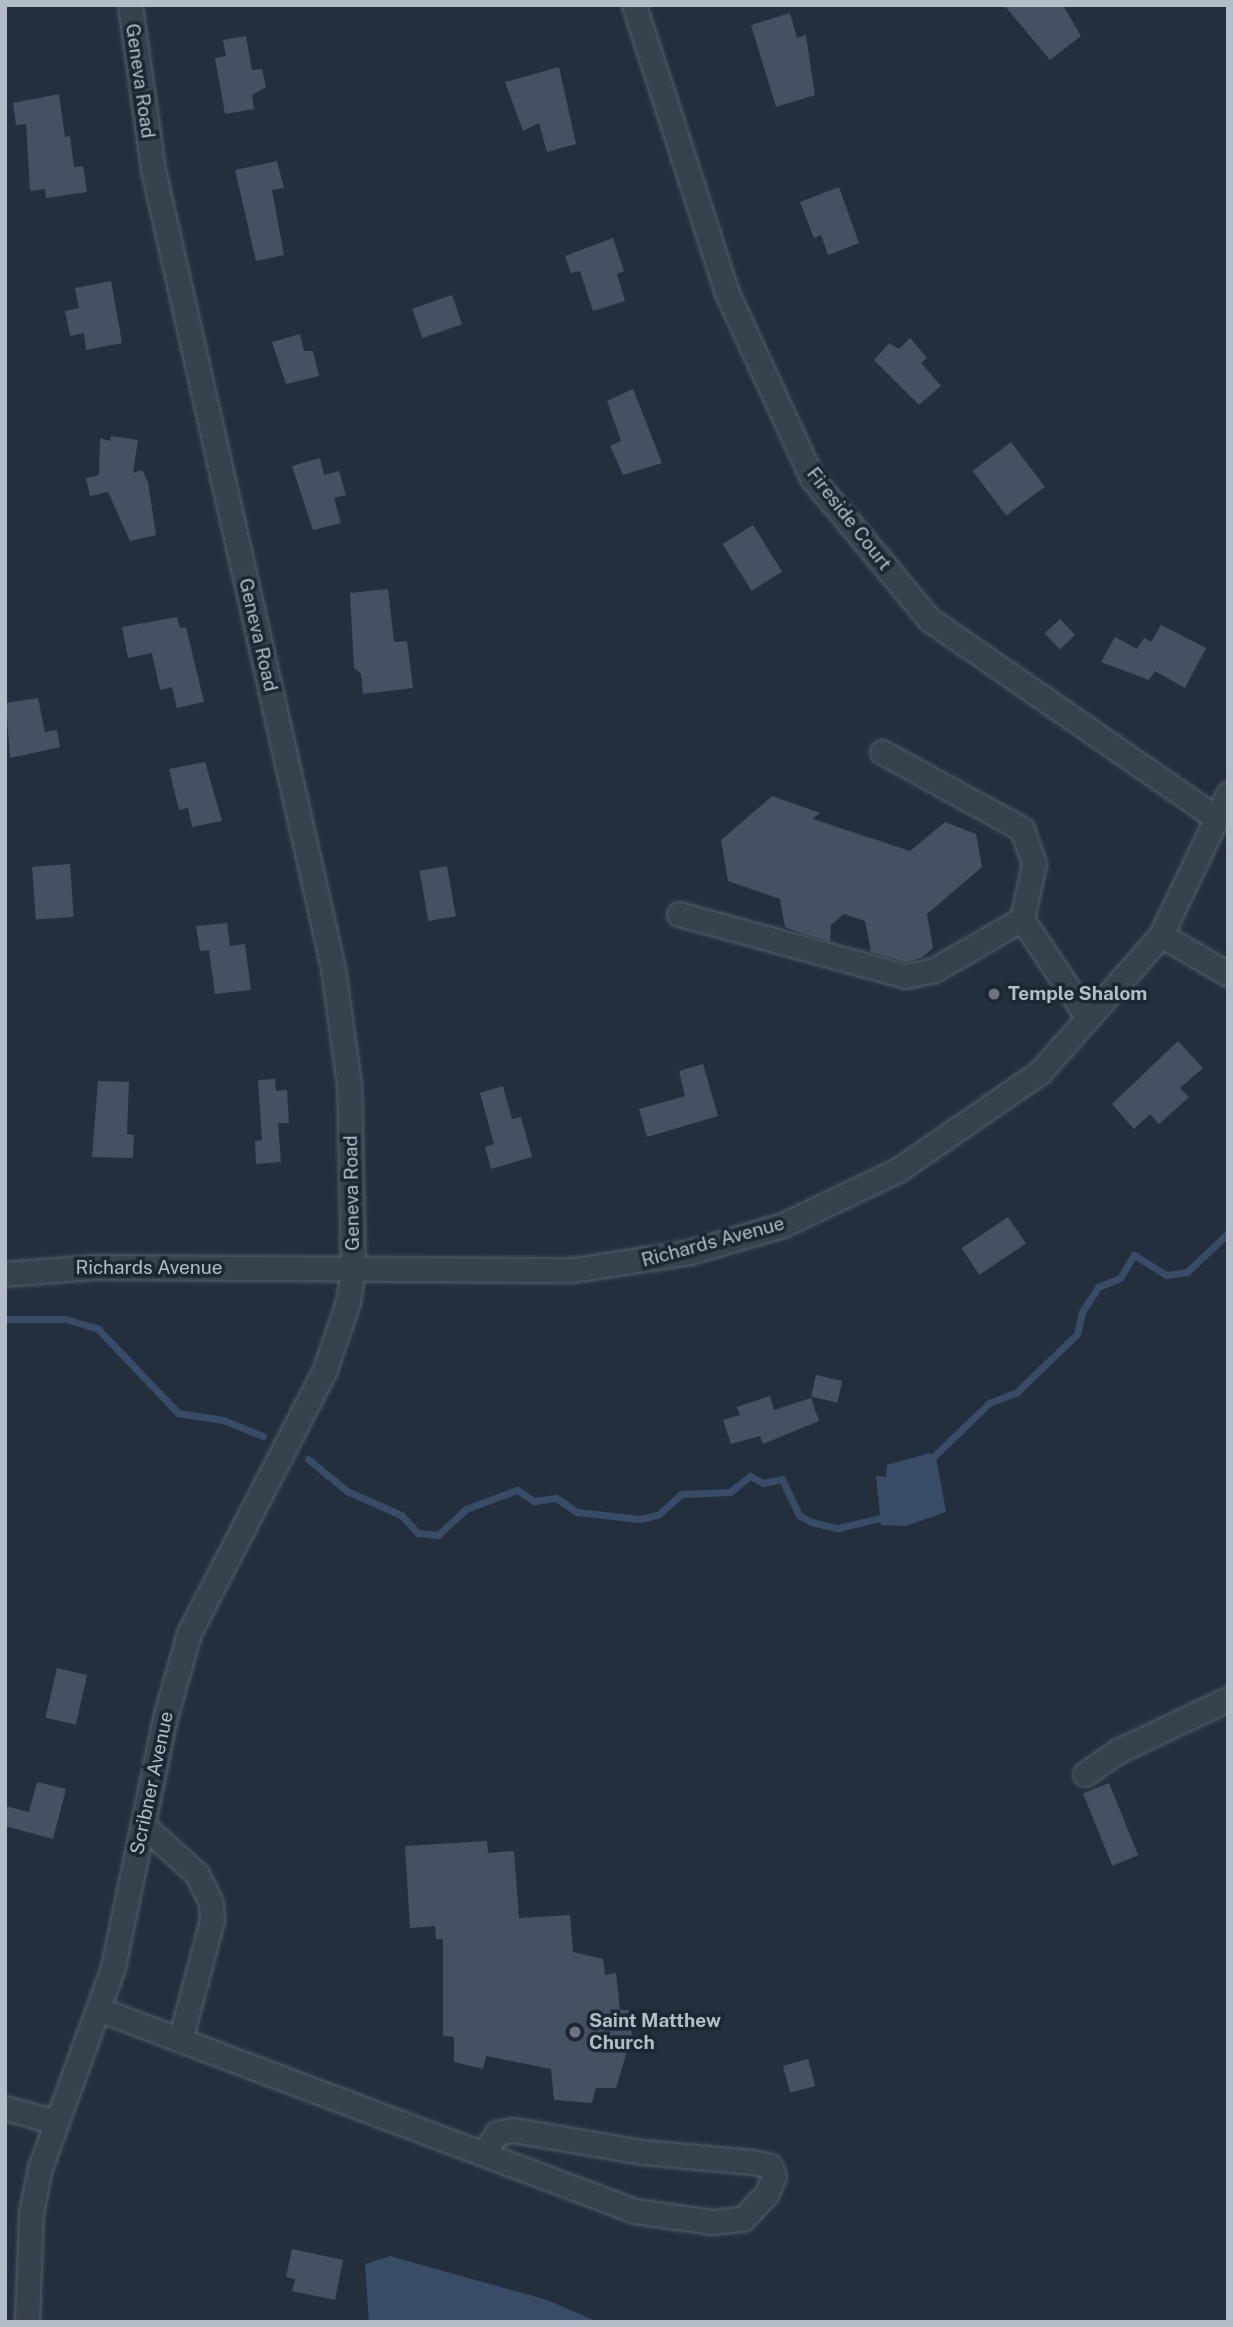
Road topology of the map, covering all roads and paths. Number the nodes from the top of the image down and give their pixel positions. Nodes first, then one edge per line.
1 (130, 5) edge
2 (634, 5) edge
3 (882, 752) dead end
4 (1228, 794) edge
5 (1215, 817) junction
6 (679, 915) dead end
7 (1022, 919) junction
8 (1161, 934) junction
9 (1228, 974) edge
10 (1088, 1018) junction
11 (353, 1269) junction
12 (5, 1274) edge
13 (1228, 1699) edge
14 (1086, 1774) dead end
15 (144, 1825) junction
16 (101, 2010) junction
17 (180, 2040) junction
18 (5, 2108) edge
19 (56, 2122) junction
20 (484, 2152) junction
21 (27, 2322) edge

1 - 11 street, Geneva Road
2 - 5 street, Fireside Court
3 - 7 street
4 - 5 street, Richards Avenue
5 - 8 street, Richards Avenue
6 - 7 street
7 - 10 street
8 - 9 street
8 - 10 street, Richards Avenue
10 - 11 street, Richards Avenue
11 - 12 street, Richards Avenue
11 - 15 street, Scribner Avenue
13 - 14 street
15 - 16 street, Scribner Avenue
15 - 17 street
16 - 17 street
16 - 19 street, Scribner Avenue
17 - 20 street
18 - 19 street
19 - 21 street, Scribner Avenue
20 - 20 street

